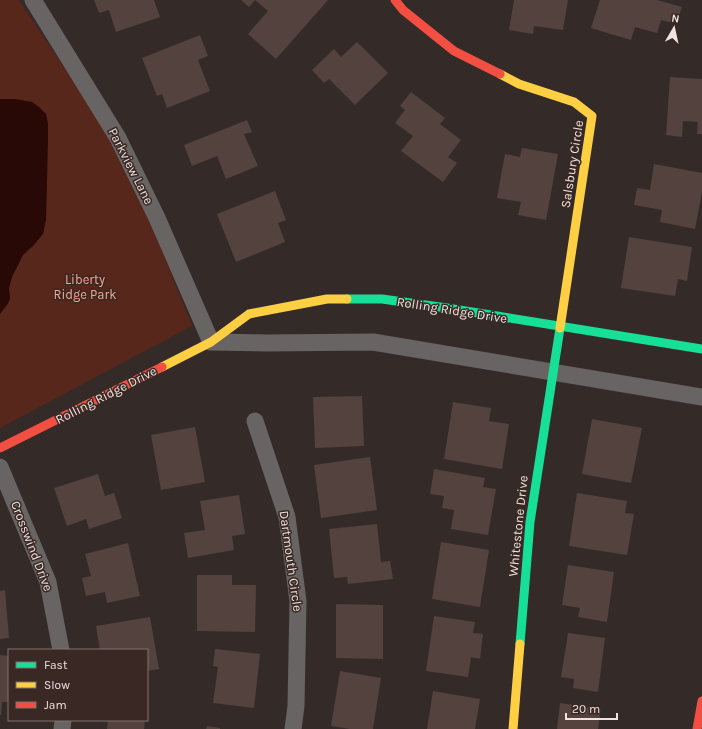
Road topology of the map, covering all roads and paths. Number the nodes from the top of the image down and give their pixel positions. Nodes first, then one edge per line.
1 (33, 0) edge
2 (394, 0) edge
3 (559, 327) junction
4 (211, 342) junction
5 (702, 349) edge
6 (552, 372) junction
7 (702, 397) edge
8 (255, 421) dead end
9 (0, 448) edge
10 (0, 467) edge
11 (61, 649) edge
12 (702, 701) edge
13 (293, 729) edge
14 (513, 729) edge
15 (697, 729) edge

1 - 4 street, Parkview Lane
2 - 3 street, Salsbury Circle
3 - 4 street, Rolling Ridge Drive
3 - 5 street, Rolling Ridge Drive
3 - 6 street, Whitestone Drive
4 - 6 street, Rolling Ridge Drive
4 - 9 street, Rolling Ridge Drive
6 - 7 street, Rolling Ridge Drive
6 - 14 street, Whitestone Drive
8 - 13 street, Dartmouth Circle
10 - 11 street, Crosswind Drive
12 - 15 street

